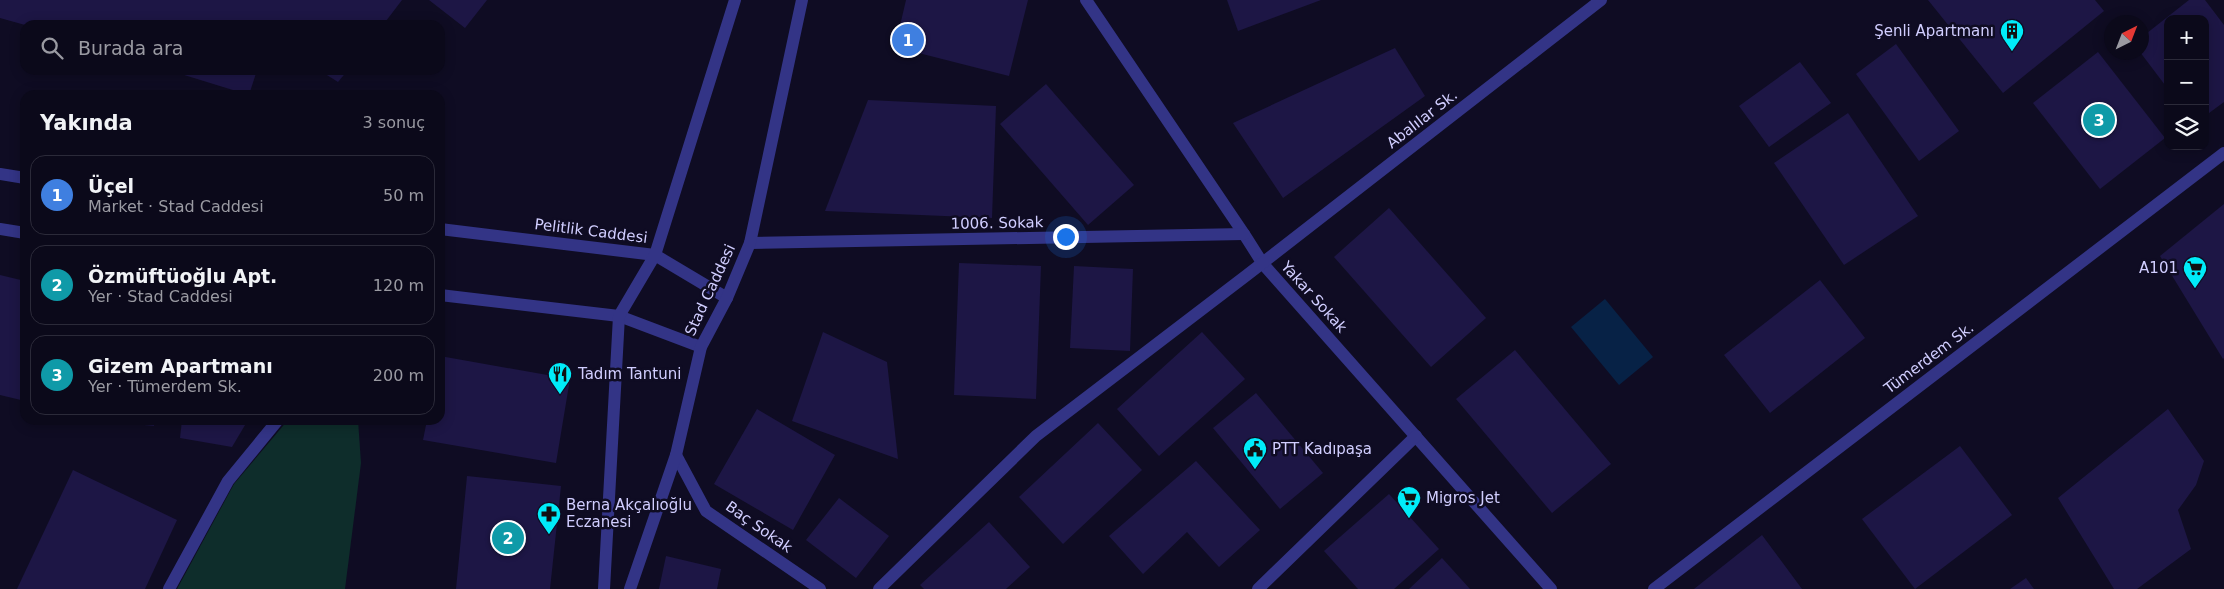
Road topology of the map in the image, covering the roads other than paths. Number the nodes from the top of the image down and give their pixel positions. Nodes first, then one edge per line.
1 (735, 0) edge
2 (802, 0) edge
3 (1600, 0) edge
4 (1090, 2) edge
5 (2224, 153) edge
6 (0, 174) edge
7 (20, 177) edge
8 (0, 230) edge
9 (445, 230) edge
10 (20, 232) edge
11 (1244, 234) junction
12 (750, 243) junction
13 (655, 255) junction
14 (1262, 264) junction
15 (445, 296) edge
16 (728, 298) junction
17 (618, 316) junction
18 (702, 347) junction
19 (274, 425) edge
20 (1416, 436) junction
21 (676, 455) junction
22 (169, 589) edge
23 (604, 589) edge
24 (630, 589) edge
25 (820, 589) edge
26 (879, 589) edge
27 (1258, 589) edge
28 (1551, 589) edge
29 (1654, 589) edge

1 - 13 street
2 - 12 street, Stad Caddesi
3 - 14 street, Abalılar Sk.
4 - 11 street, Yakar Sokak
5 - 29 street, Tümerdem Sk.
6 - 7 street
8 - 10 street
9 - 13 street, Pelitlik Caddesi
11 - 12 street, 1006. Sokak
11 - 14 street, Yakar Sokak
12 - 16 street, Stad Caddesi
13 - 16 street, Pelitlik Caddesi
13 - 17 street
14 - 20 street, Yakar Sokak
14 - 26 street, Abalılar Sk.
15 - 17 street
16 - 18 street, Stad Caddesi
17 - 18 street
17 - 23 street
18 - 21 street, Stad Caddesi
19 - 22 street
20 - 27 street
20 - 28 street, Yakar Sokak
21 - 24 street, Stad Caddesi
21 - 25 street, Baç Sokak

